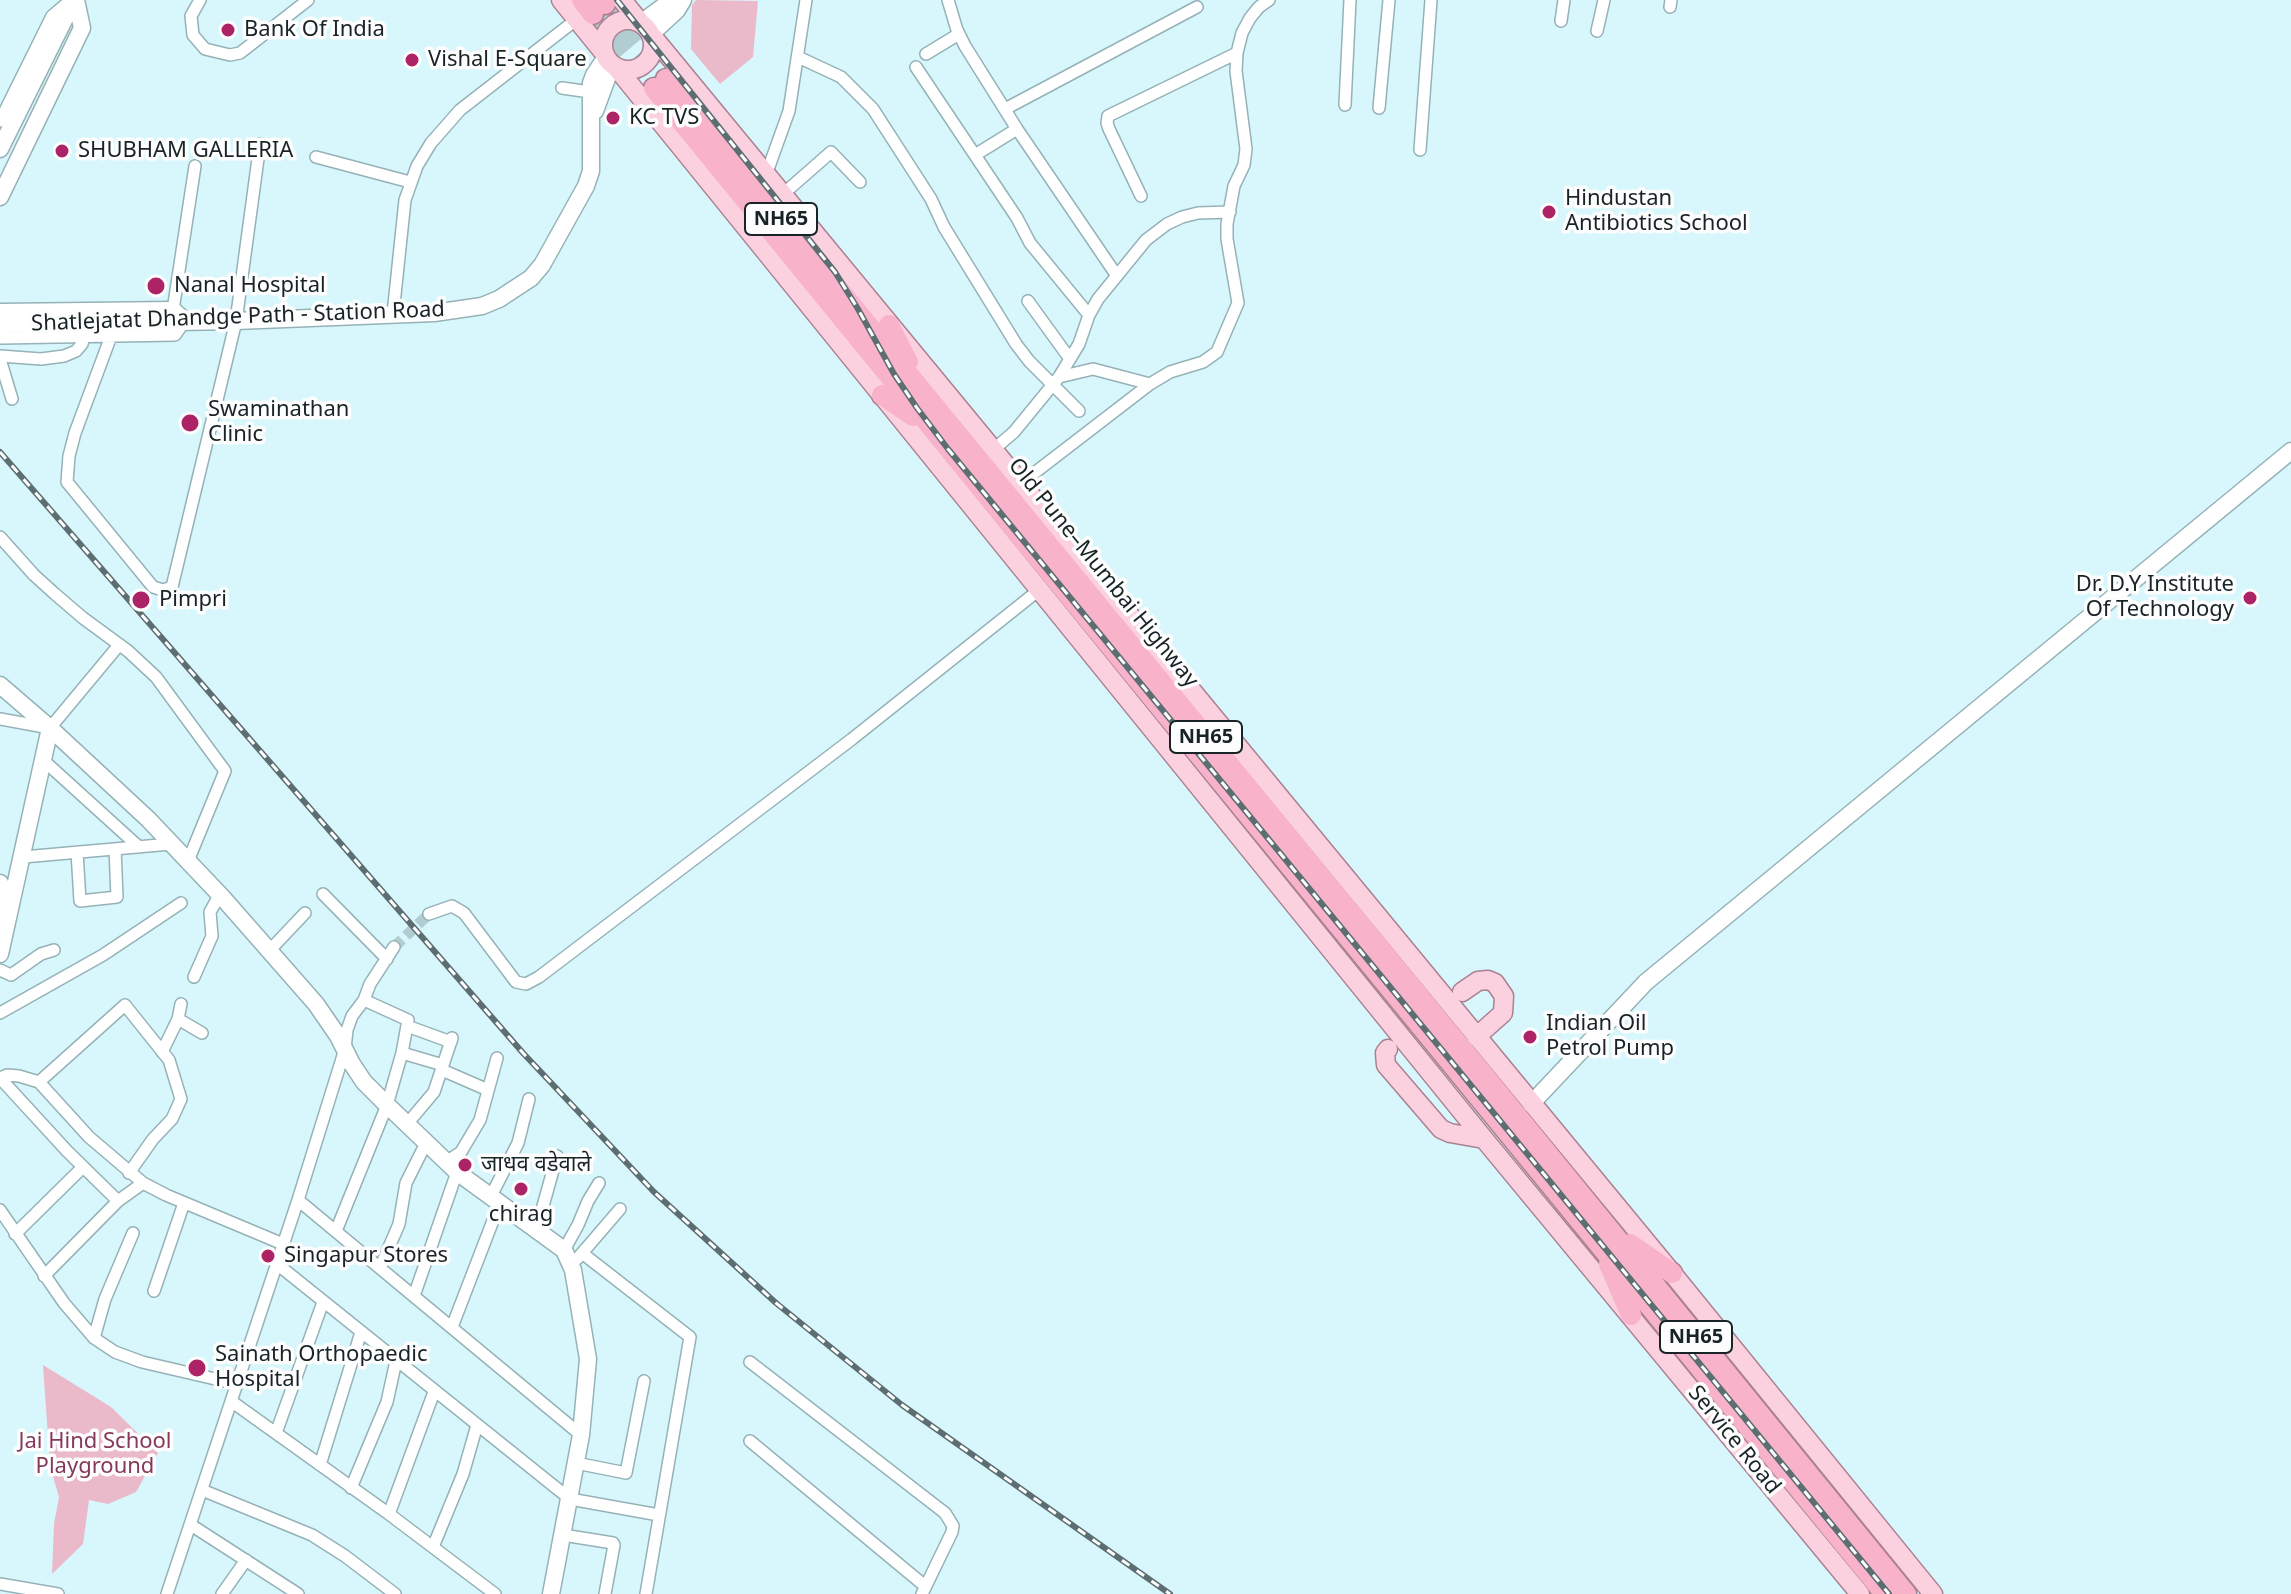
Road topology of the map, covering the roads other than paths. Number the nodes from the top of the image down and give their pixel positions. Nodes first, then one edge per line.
1 (74, 0) edge
2 (200, 0) edge
3 (308, 0) edge
4 (561, 0) edge
5 (672, 0) edge
6 (683, 0) edge
7 (948, 0) edge
8 (1269, 0) edge
9 (1350, 0) edge
10 (1389, 0) edge
11 (1431, 0) edge
12 (1564, 0) edge
13 (1604, 0) edge
14 (804, 1) edge
15 (597, 6) edge
16 (1197, 7) dead end
17 (1561, 21) dead end
18 (646, 29) junction
19 (1597, 31) dead end
20 (959, 34) junction
21 (1237, 53) junction
22 (926, 54) dead end
23 (798, 57) junction
24 (610, 60) junction
25 (916, 67) dead end
26 (562, 88) dead end
27 (590, 92) junction
28 (6, 96) edge
29 (1345, 105) dead end
30 (1379, 108) dead end
31 (1005, 109) junction
32 (593, 116) junction
33 (0, 121) edge
34 (1017, 129) junction
35 (260, 144) dead end
36 (0, 149) edge
37 (1420, 150) dead end
38 (975, 155) junction
39 (316, 157) dead end
40 (195, 166) dead end
41 (766, 175) junction
42 (410, 182) junction
43 (860, 182) dead end
44 (782, 195) junction
45 (1141, 196) dead end
46 (0, 197) edge
47 (1230, 212) junction
48 (1117, 276) junction
49 (1028, 301) dead end
50 (0, 312) edge
51 (393, 314) junction
52 (1089, 315) junction
53 (179, 316) junction
54 (236, 321) junction
55 (0, 325) edge
56 (889, 325) junction
57 (84, 336) junction
58 (111, 336) junction
59 (0, 338) edge
60 (0, 358) edge
61 (1070, 359) junction
62 (1056, 381) junction
63 (1150, 384) junction
64 (925, 394) junction
65 (882, 395) junction
66 (12, 399) dead end
67 (1079, 411) dead end
68 (930, 427) junction
69 (993, 450) junction
70 (2291, 451) edge
71 (1020, 484) junction
72 (0, 537) edge
73 (1039, 590) junction
74 (119, 645) junction
75 (0, 685) edge
76 (0, 719) edge
77 (50, 728) junction
78 (42, 759) junction
79 (171, 844) junction
80 (139, 847) junction
81 (115, 849) junction
82 (77, 852) junction
83 (23, 857) junction
84 (188, 861) junction
85 (0, 883) edge
86 (220, 894) junction
87 (323, 894) dead end
88 (181, 903) dead end
89 (0, 909) edge
90 (305, 913) dead end
91 (429, 914) tunnel mouth
92 (394, 947) tunnel mouth
93 (54, 950) dead end
94 (269, 951) junction
95 (0, 954) edge
96 (387, 959) junction
97 (0, 970) edge
98 (194, 977) dead end
99 (1462, 992) dead end
100 (364, 1000) junction
101 (181, 1004) dead end
102 (0, 1013) edge
103 (178, 1019) junction
104 (407, 1026) junction
105 (202, 1033) dead end
106 (1476, 1037) junction
107 (345, 1049) junction
108 (1388, 1049) dead end
109 (162, 1052) junction
110 (402, 1053) junction
111 (497, 1058) dead end
112 (442, 1068) junction
113 (0, 1078) edge
114 (39, 1082) junction
115 (1480, 1084) junction
116 (488, 1090) junction
117 (529, 1099) dead end
118 (1531, 1104) junction
119 (387, 1105) junction
120 (407, 1124) junction
121 (1484, 1139) junction
122 (426, 1143) junction
123 (557, 1156) dead end
124 (83, 1167) junction
125 (452, 1167) junction
126 (129, 1173) junction
127 (143, 1183) junction
128 (599, 1183) dead end
129 (298, 1200) junction
130 (118, 1201) junction
131 (495, 1201) junction
132 (184, 1203) junction
133 (620, 1209) dead end
134 (0, 1210) edge
135 (336, 1231) junction
136 (536, 1231) junction
137 (133, 1233) dead end
138 (15, 1234) junction
139 (1605, 1236) junction
140 (283, 1244) junction
141 (573, 1256) junction
142 (277, 1264) junction
143 (380, 1268) junction
144 (1672, 1273) junction
145 (44, 1276) junction
146 (154, 1291) dead end
147 (414, 1296) junction
148 (323, 1302) junction
149 (1631, 1315) junction
150 (452, 1327) junction
151 (361, 1332) junction
152 (94, 1338) junction
153 (396, 1361) junction
154 (750, 1362) dead end
155 (644, 1381) dead end
156 (237, 1384) junction
157 (434, 1392) junction
158 (231, 1401) junction
159 (477, 1425) junction
160 (276, 1433) junction
161 (581, 1435) junction
162 (750, 1441) dead end
163 (576, 1463) junction
164 (320, 1465) junction
165 (351, 1488) junction
166 (202, 1490) junction
167 (570, 1499) junction
168 (389, 1514) junction
169 (659, 1515) junction
170 (191, 1525) junction
171 (563, 1535) junction
172 (433, 1547) junction
173 (246, 1560) junction
174 (0, 1584) edge
175 (924, 1590) edge
176 (58, 1594) edge
177 (167, 1594) edge
178 (222, 1594) edge
179 (298, 1594) edge
180 (395, 1594) edge
181 (495, 1594) edge
182 (551, 1594) edge
183 (605, 1594) edge
184 (646, 1594) edge
185 (1860, 1594) edge
186 (1885, 1594) edge
187 (1906, 1594) edge
188 (1933, 1594) edge

1 - 28 street
1 - 36 street
1 - 46 street
2 - 3 street
4 - 15 main road
5 - 18 street
6 - 18 street
7 - 20 street
8 - 21 street
9 - 29 street
10 - 30 street
11 - 37 street
12 - 17 street
13 - 19 street
14 - 23 street
15 - 18 main road
15 - 24 main road
15 - 42 street
16 - 31 street
18 - 24 main road
18 - 24 main road
18 - 41 main road
20 - 22 street
20 - 31 street
21 - 45 street
21 - 47 street
23 - 41 street
23 - 62 street
24 - 27 street
24 - 32 street, Shatlejatat Dhandge Path - Station Road
24 - 65 main road, Service Road
25 - 38 street
26 - 27 street
27 - 32 street, Shatlejatat Dhandge Path - Station Road
28 - 33 street
31 - 34 street
32 - 51 street, Shatlejatat Dhandge Path - Station Road
34 - 38 street
34 - 48 street
35 - 54 street
38 - 52 street
39 - 42 street
40 - 53 street
41 - 44 main road
42 - 51 street
43 - 44 street
44 - 56 main road
47 - 48 street
47 - 63 street
48 - 52 street
49 - 61 street
50 - 53 street
51 - 54 street, Shatlejatat Dhandge Path - Station Road
52 - 61 street
53 - 54 street, Shatlejatat Dhandge Path - Station Road
53 - 55 street, Shatlejatat Dhandge Path - Station Road
53 - 58 street
54 - 58 street
56 - 64 highway
56 - 69 main road
57 - 58 street
57 - 59 street
57 - 60 street
60 - 66 street
61 - 62 street
62 - 63 street
62 - 67 street
62 - 69 street
63 - 71 street
64 - 68 highway, NH65
64 - 115 highway, Old Pune–Mumbai Highway / NH65
65 - 68 highway
65 - 73 main road, Service Road
68 - 115 highway, Old Pune–Mumbai Highway / NH65
69 - 71 main road
70 - 118 street
71 - 106 main road
72 - 74 street
73 - 91 street
73 - 121 main road, Service Road
74 - 77 street
74 - 84 street
75 - 77 street
76 - 77 street
77 - 78 street
77 - 79 street
78 - 80 street
78 - 83 street
79 - 80 street
79 - 84 street
80 - 81 street
81 - 82 street
81 - 82 street
82 - 83 street
83 - 95 street
84 - 86 street
85 - 89 street
86 - 94 street
86 - 98 street
87 - 96 street
88 - 102 street
90 - 94 street
92 - 96 street
93 - 97 street
94 - 107 street
96 - 100 street
99 - 106 main road
100 - 104 street
100 - 107 street
101 - 103 street
103 - 105 street
103 - 109 street
104 - 110 street
104 - 112 street
106 - 118 main road
107 - 119 street
107 - 129 street
108 - 121 main road
109 - 114 street
109 - 126 street
110 - 112 street
110 - 119 street
111 - 116 street
112 - 116 street
112 - 120 street
113 - 114 street
113 - 124 street
114 - 126 street
115 - 139 highway, NH65
116 - 125 street
117 - 131 street
118 - 144 main road
119 - 120 street
119 - 135 street
120 - 122 street
121 - 149 main road, Service Road
122 - 125 street
122 - 143 street
123 - 136 street
124 - 130 street
124 - 138 street
125 - 131 street
125 - 147 street
126 - 127 street
127 - 130 street
127 - 132 street
128 - 141 street
129 - 135 street
129 - 140 street
130 - 145 street
131 - 136 street
131 - 150 street
132 - 140 street
132 - 146 street
133 - 141 street
134 - 138 street
135 - 143 street
136 - 141 street
137 - 152 street
138 - 145 street
139 - 144 highway
139 - 149 highway
139 - 186 highway, NH65
139 - 187 highway, NH65
140 - 142 street
141 - 161 street
141 - 169 street
142 - 148 street
142 - 156 street
143 - 147 street
144 - 188 main road
145 - 152 street
147 - 150 street
148 - 151 street
148 - 160 street
149 - 185 main road, Service Road
150 - 161 street
151 - 153 street
151 - 164 street
152 - 156 street
153 - 157 street
153 - 165 street
154 - 175 street
155 - 163 street
156 - 158 street
157 - 159 street
157 - 168 street
158 - 160 street
158 - 166 street
159 - 167 street
159 - 172 street
160 - 164 street
161 - 163 street
162 - 175 street
163 - 167 street
164 - 165 street
165 - 168 street
166 - 170 street
166 - 180 street
167 - 169 street
167 - 171 street
168 - 172 street
169 - 184 street
170 - 173 street
170 - 177 street
171 - 182 street
171 - 183 street
172 - 181 street
173 - 178 street
173 - 179 street
174 - 176 street

